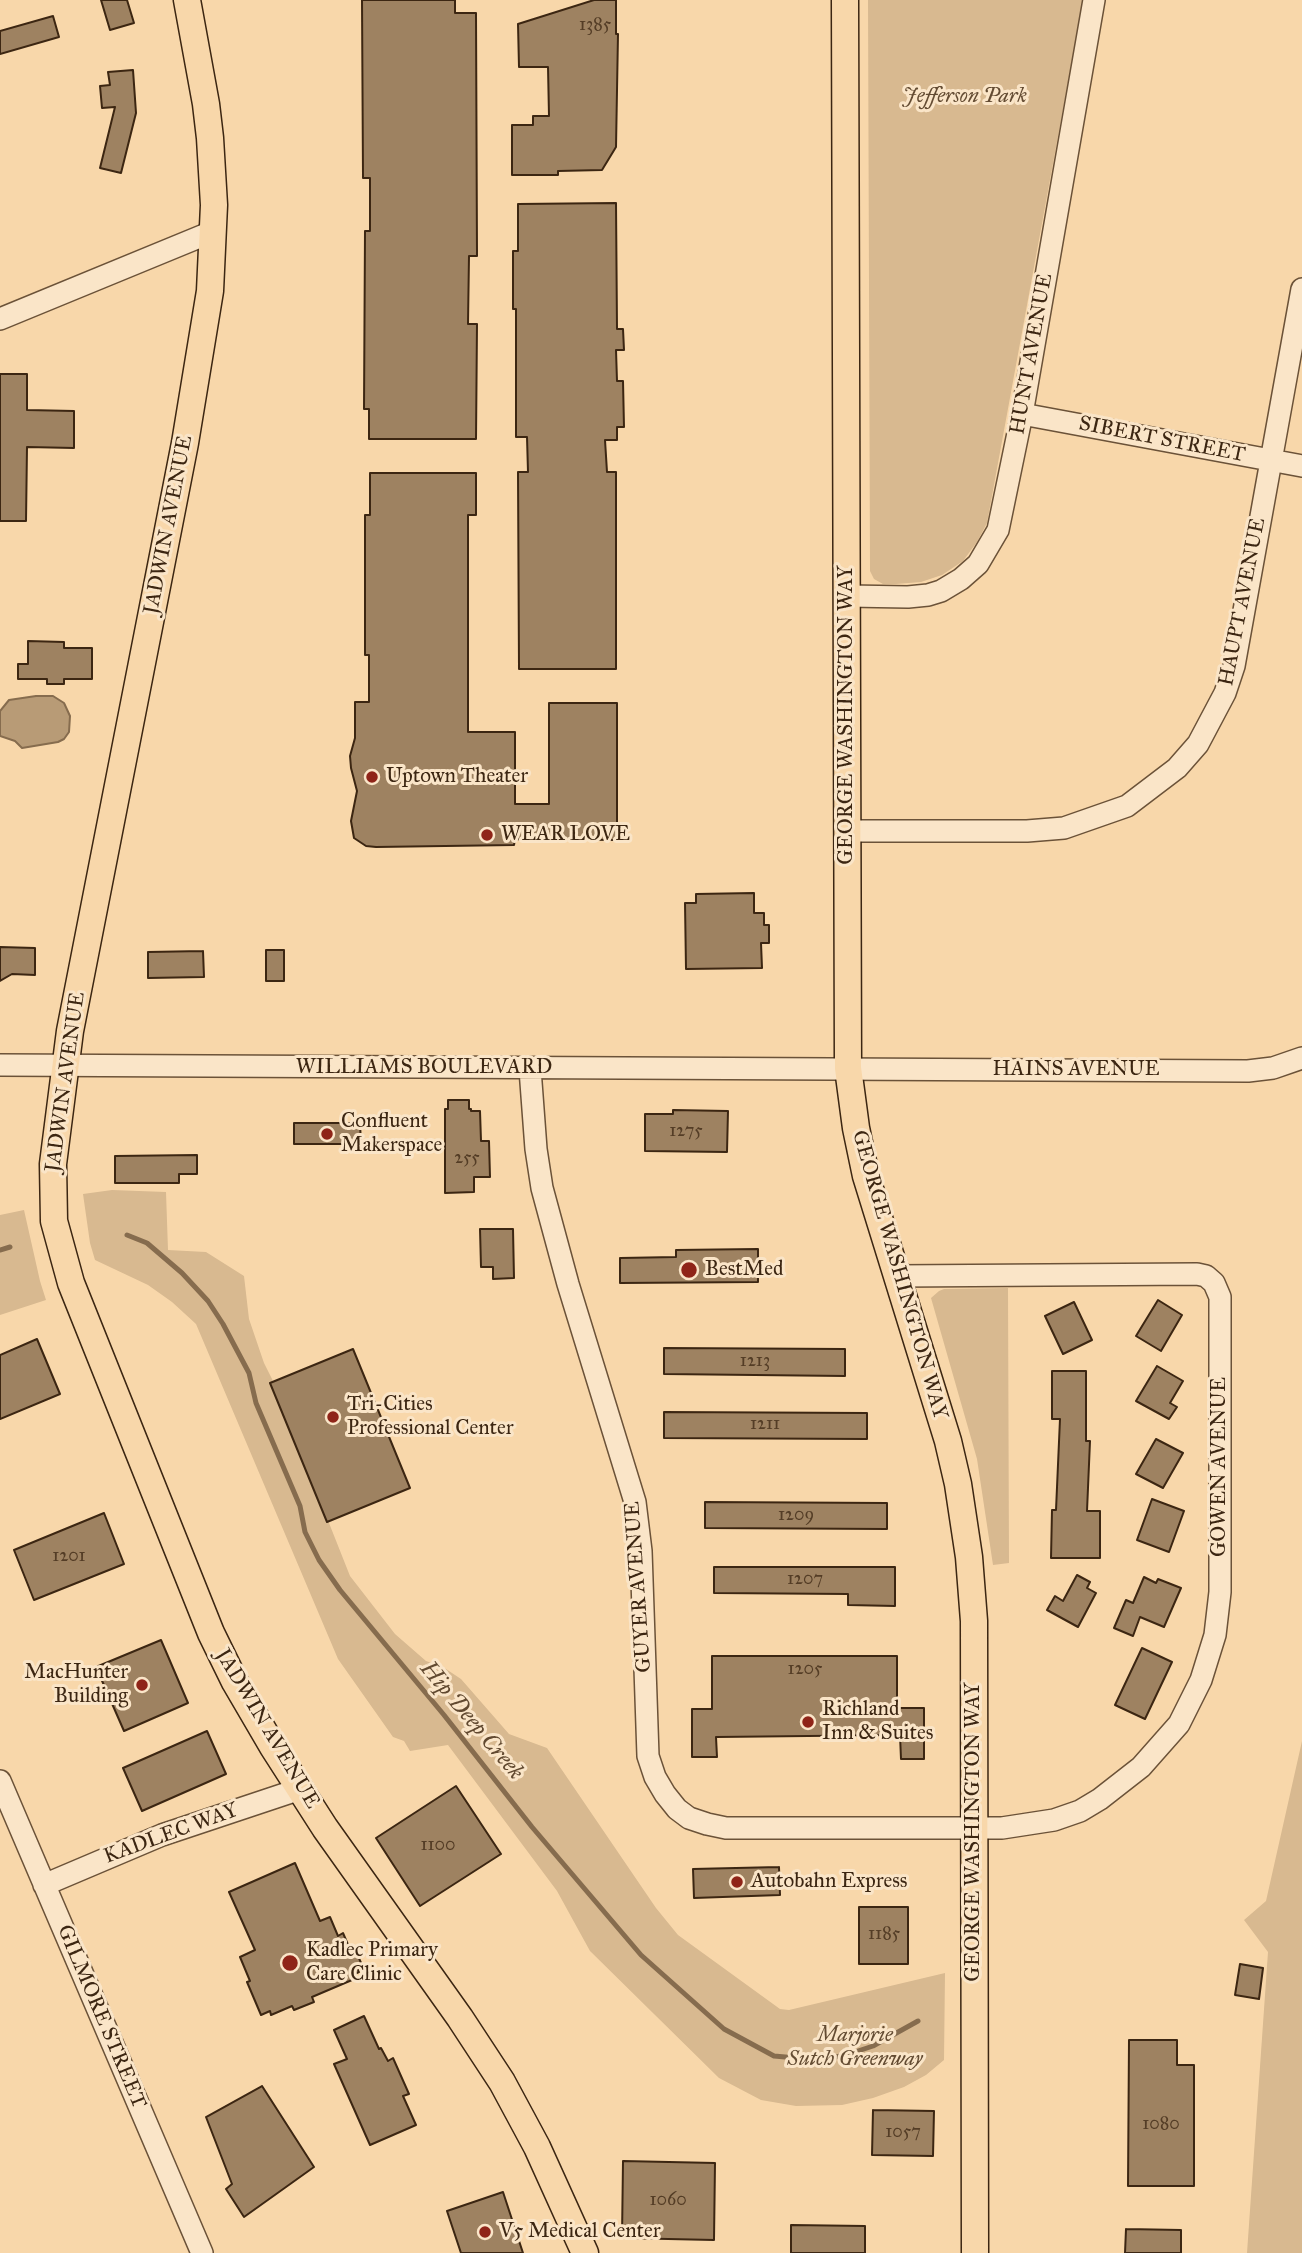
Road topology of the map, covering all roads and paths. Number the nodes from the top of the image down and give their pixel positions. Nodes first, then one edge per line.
1 (187, 0) edge
2 (845, 0) edge
3 (1094, 0) edge
4 (214, 231) junction
5 (1302, 289) edge
6 (0, 319) edge
7 (1022, 414) junction
8 (1270, 460) junction
9 (1302, 466) edge
10 (848, 596) junction
11 (848, 831) junction
12 (1302, 1058) edge
13 (0, 1065) edge
14 (65, 1066) junction
15 (848, 1068) junction
16 (530, 1069) junction
17 (897, 1276) junction
18 (0, 1781) edge
19 (300, 1789) junction
20 (975, 1828) junction
21 (44, 1885) junction
22 (202, 2253) edge
23 (585, 2253) edge
24 (975, 2253) edge

1 - 4 main road, JADWIN AVENUE
2 - 10 main road, GEORGE WASHINGTON WAY
3 - 7 street, HUNT AVENUE
4 - 6 street
4 - 14 main road, JADWIN AVENUE
5 - 8 street, HAUPT AVENUE
7 - 8 street, SIBERT STREET
7 - 10 street, HUNT AVENUE
8 - 9 street, SIBERT STREET
8 - 11 street, HAUPT AVENUE
10 - 11 main road, GEORGE WASHINGTON WAY
11 - 15 main road, GEORGE WASHINGTON WAY
12 - 15 street, HAINS AVENUE
13 - 14 street, WILLIAMS BOULEVARD
14 - 16 street, WILLIAMS BOULEVARD
14 - 19 main road, JADWIN AVENUE
15 - 16 street, WILLIAMS BOULEVARD
15 - 17 main road, GEORGE WASHINGTON WAY
16 - 20 street, GUYER AVENUE
17 - 20 main road, GEORGE WASHINGTON WAY
17 - 20 street, GOWEN AVENUE
18 - 21 street, GILMORE STREET
19 - 21 street, KADLEC WAY
19 - 23 main road, JADWIN AVENUE
20 - 24 main road, GEORGE WASHINGTON WAY
21 - 22 street, GILMORE STREET

